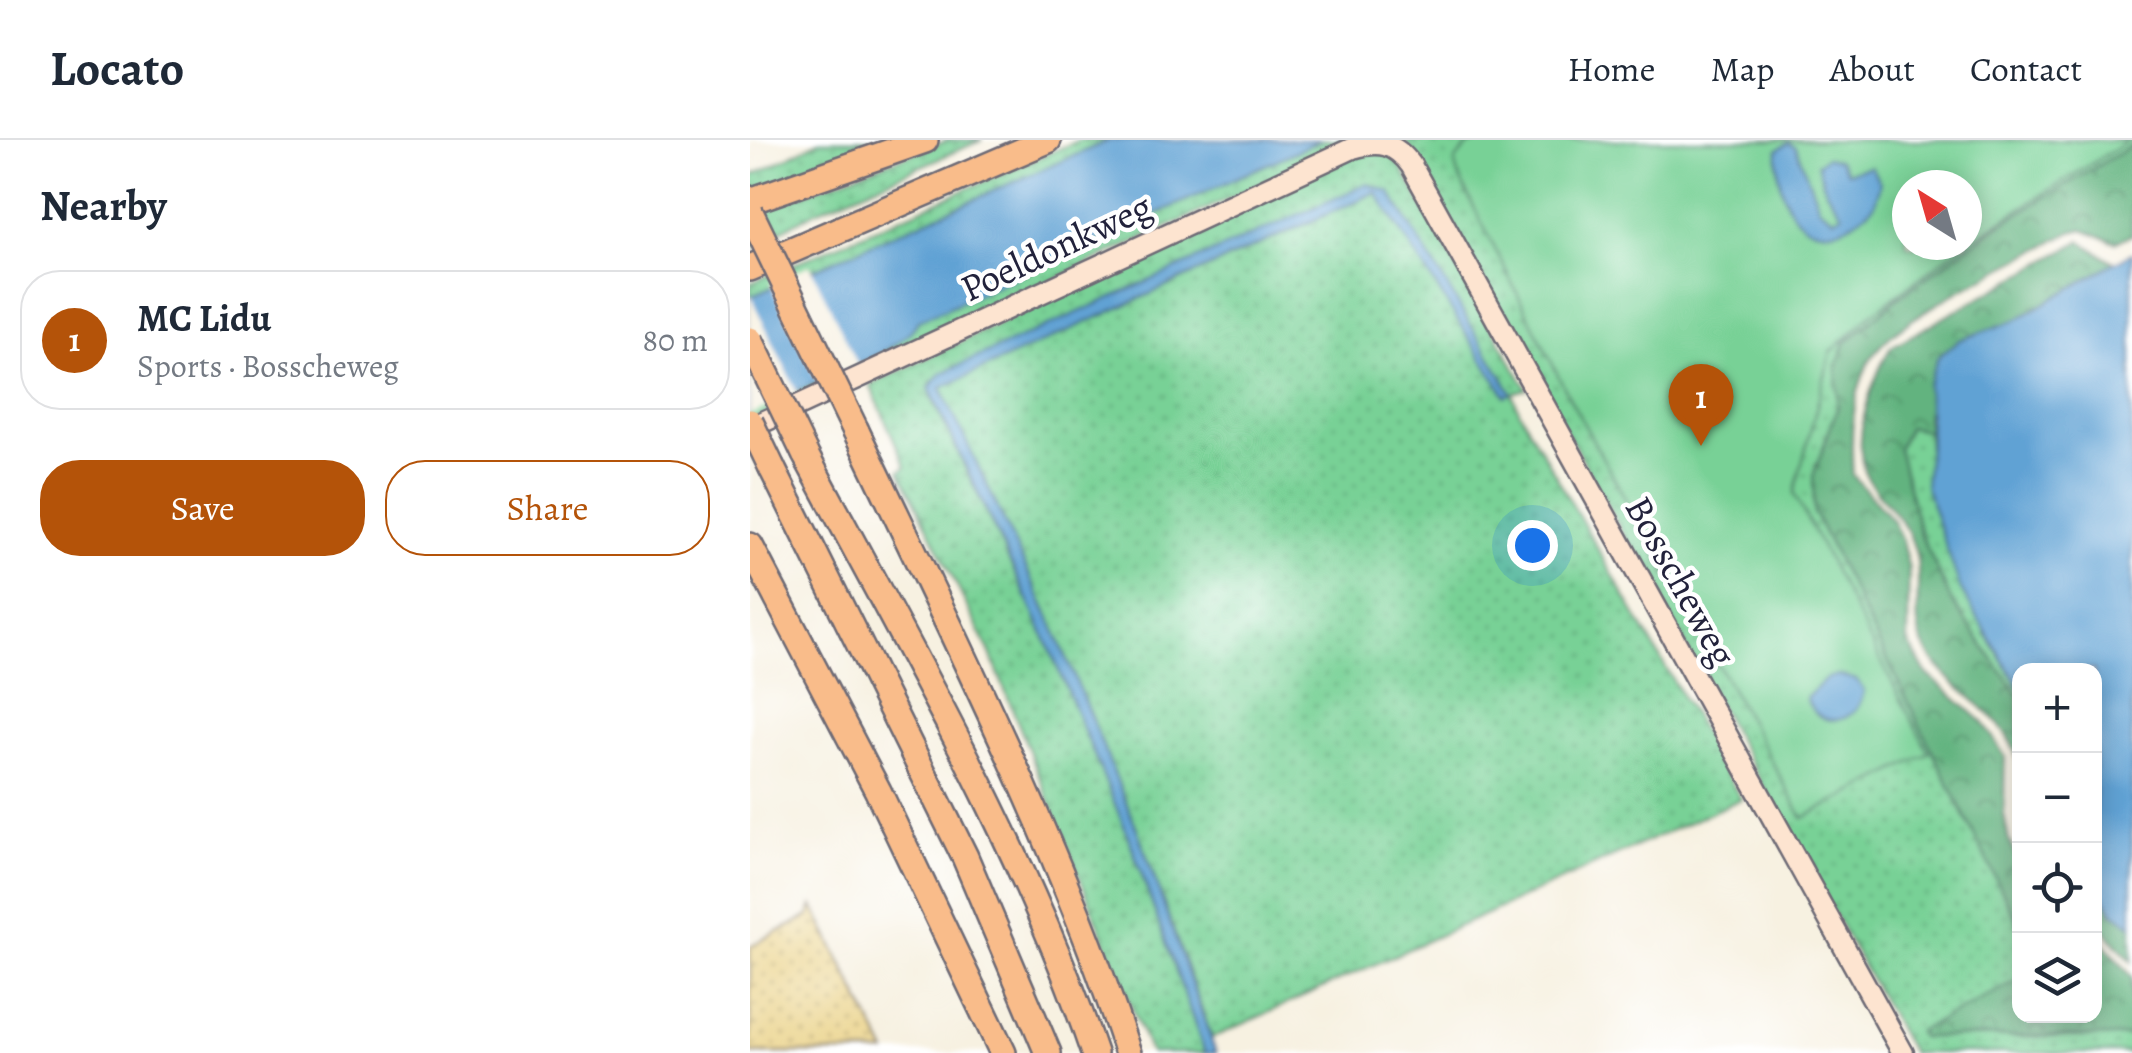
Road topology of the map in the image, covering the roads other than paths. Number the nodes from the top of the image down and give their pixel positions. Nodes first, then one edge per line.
1 (925, 140) edge
2 (1048, 140) edge
3 (1394, 146) joint
4 (750, 201) edge
5 (750, 212) edge
6 (750, 268) edge
7 (750, 340) edge
8 (750, 425) edge
9 (750, 546) edge
10 (1003, 1053) edge
11 (1048, 1053) edge
12 (1094, 1053) edge
13 (1128, 1053) edge
14 (1904, 1053) edge

1 - 4 highway
2 - 6 highway
3 - 8 street, Poeldonkweg
3 - 14 street, Bosscheweg
5 - 13 highway, bridge
7 - 12 highway, bridge
8 - 11 highway, bridge
9 - 10 highway

